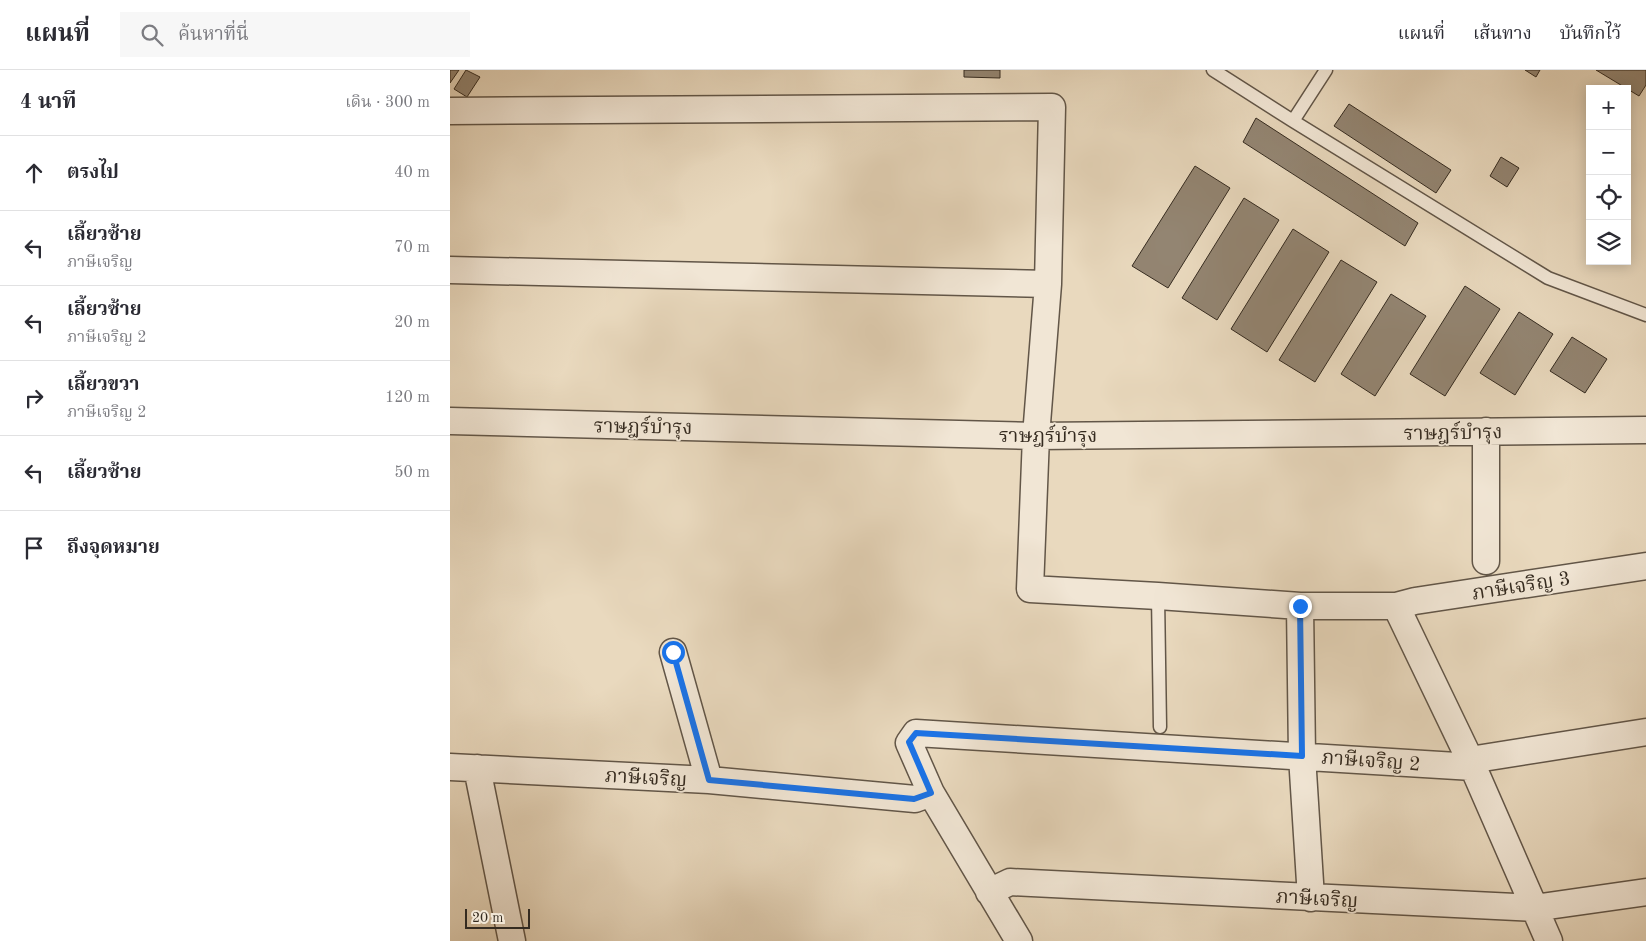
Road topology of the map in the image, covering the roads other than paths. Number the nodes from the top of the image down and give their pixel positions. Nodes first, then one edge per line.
1 (1213, 70) edge
2 (1326, 70) edge
3 (450, 111) edge
4 (1292, 121) junction
5 (450, 270) edge
6 (1048, 284) junction
7 (1646, 315) edge
8 (450, 421) edge
9 (1646, 430) edge
10 (1486, 431) junction
11 (1036, 436) junction
12 (1486, 561) dead end
13 (1646, 566) edge
14 (1158, 596) junction
15 (1300, 606) junction
16 (1396, 606) junction
17 (673, 652) dead end
18 (1160, 727) dead end
19 (1646, 732) edge
20 (1302, 756) junction
21 (1471, 763) junction
22 (450, 767) edge
23 (477, 768) junction
24 (709, 780) junction
25 (931, 793) junction
26 (990, 892) junction
27 (1646, 892) edge
28 (1310, 898) junction
29 (1534, 908) junction
30 (512, 941) edge
31 (1019, 941) edge
32 (1548, 941) edge

1 - 4 lane
2 - 4 lane
3 - 6 street
4 - 7 lane
5 - 6 street
6 - 11 street
8 - 11 street, ราษฎร์บำรุง
9 - 10 street, ราษฎร์บำรุง
10 - 11 street, ราษฎร์บำรุง
10 - 12 street
11 - 14 street, ภาษีเจริญ 3
13 - 16 street, ภาษีเจริญ 3
14 - 15 street, ภาษีเจริญ 3
14 - 18 lane
15 - 16 street, ภาษีเจริญ 3
15 - 20 street
16 - 21 street
17 - 24 street
19 - 21 street, ภาษีเจริญ 2
20 - 21 street, ภาษีเจริญ 2
20 - 25 street, ภาษีเจริญ 2
20 - 28 street
21 - 29 street
22 - 23 street, ภาษีเจริญ
23 - 24 street, ภาษีเจริญ
23 - 30 street
24 - 25 street, ภาษีเจริญ
25 - 26 street
26 - 28 street, ภาษีเจริญ
26 - 31 street
27 - 29 street, ภาษีเจริญ
28 - 29 street, ภาษีเจริญ
29 - 32 street

